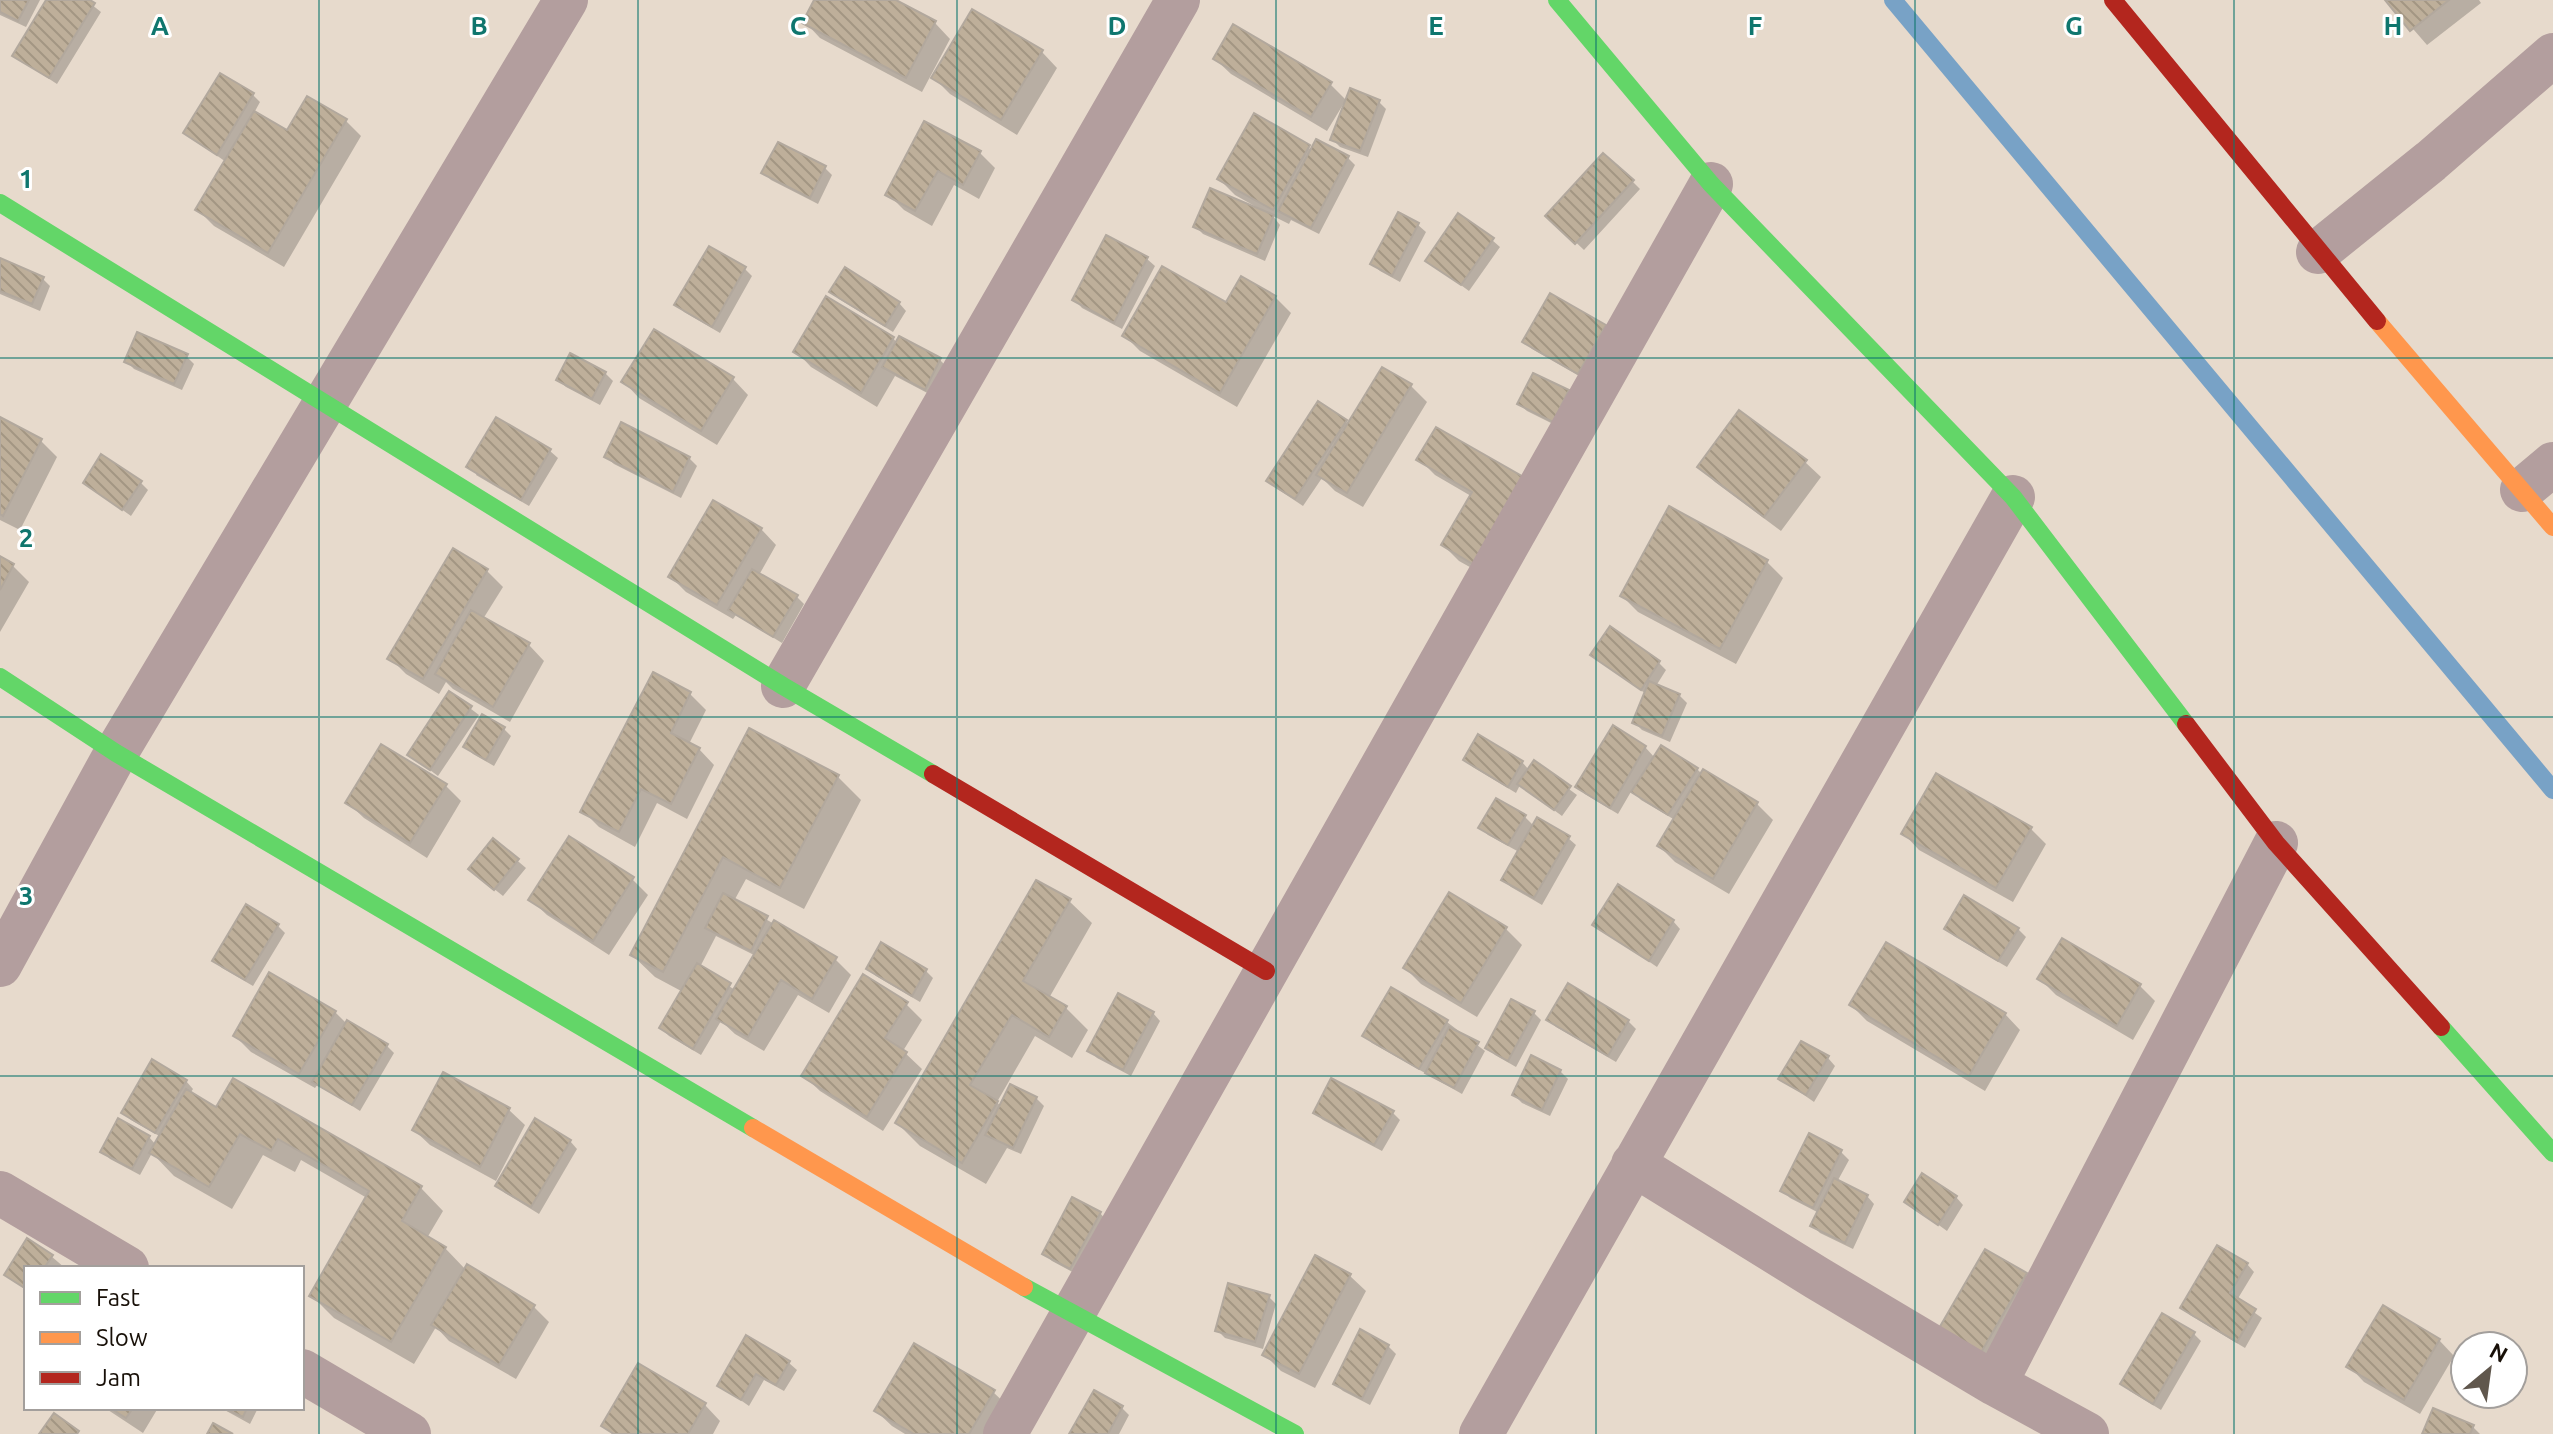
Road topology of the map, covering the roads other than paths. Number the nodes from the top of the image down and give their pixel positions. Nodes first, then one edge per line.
1 (566, 0) edge
2 (1178, 0) edge
3 (1557, 0) edge
4 (2113, 0) edge
5 (2553, 55) edge
6 (1711, 184) junction
7 (0, 203) edge
8 (2318, 252) junction
9 (325, 403) junction
10 (2538, 477) edge
11 (2013, 497) junction
12 (2553, 527) edge
13 (0, 677) edge
14 (783, 686) junction
15 (116, 753) junction
16 (2276, 843) junction
17 (0, 965) edge
18 (1266, 971) junction
19 (2553, 1153) edge
20 (1633, 1164) junction
21 (0, 1193) edge
22 (124, 1266) edge
23 (1071, 1315) junction
24 (304, 1372) edge
25 (1995, 1384) junction
26 (409, 1434) edge
27 (1005, 1434) edge
28 (1295, 1434) edge
29 (1481, 1434) edge
30 (2087, 1434) edge

1 - 9 street
2 - 14 street
3 - 6 street
4 - 8 street
5 - 8 street
6 - 11 street
6 - 18 street
7 - 9 street
8 - 10 street
9 - 14 street
9 - 15 street
10 - 12 street
11 - 16 street
11 - 20 street
13 - 15 street
14 - 18 street
15 - 17 street
15 - 23 street
16 - 19 street
16 - 25 street
18 - 23 street
20 - 25 street
20 - 29 street
21 - 22 street
23 - 27 street
23 - 28 street
24 - 26 street
25 - 30 street

